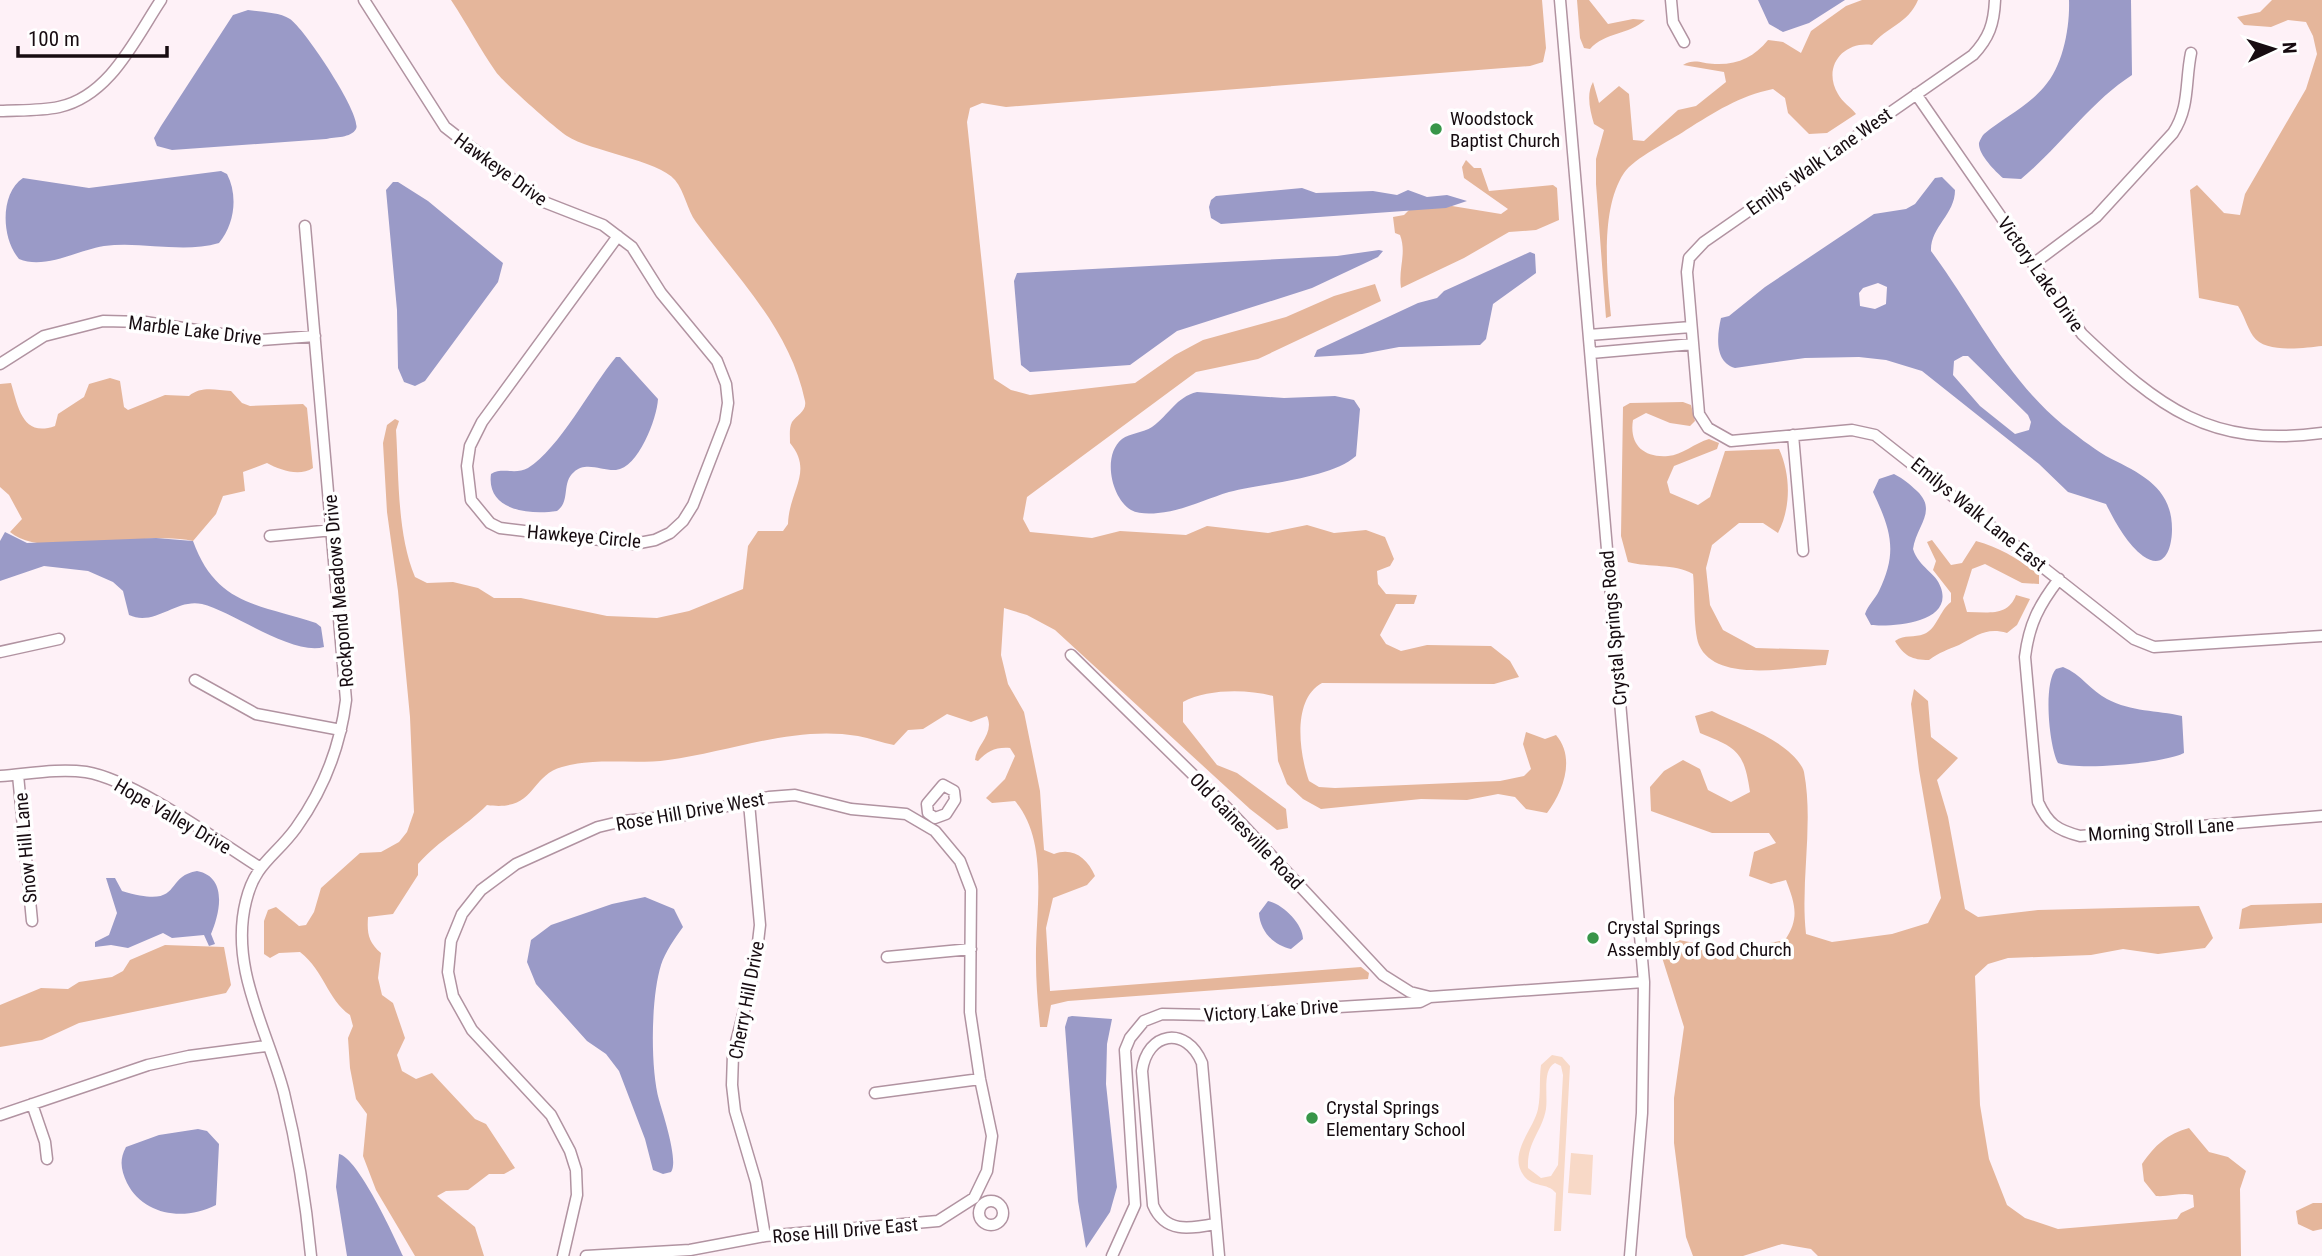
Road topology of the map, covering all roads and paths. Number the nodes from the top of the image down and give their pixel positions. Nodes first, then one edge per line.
1 (161, 0) edge
2 (364, 0) edge
3 (1560, 0) edge
4 (1671, 0) edge
5 (1995, 0) edge
6 (1684, 42) dead end
7 (2191, 53) dead end
8 (1916, 94) junction
9 (0, 111) edge
10 (305, 226) dead end
11 (618, 236) junction
12 (2032, 264) junction
13 (1691, 327) junction
14 (1589, 335) junction
15 (315, 336) junction
16 (1693, 344) junction
17 (1591, 353) junction
18 (0, 364) edge
19 (2322, 433) edge
20 (1793, 435) junction
21 (333, 530) junction
22 (270, 536) dead end
23 (1803, 551) dead end
24 (2059, 579) junction
25 (2322, 636) edge
26 (59, 639) dead end
27 (0, 652) edge
28 (1070, 655) dead end
29 (195, 680) dead end
30 (341, 730) junction
31 (18, 775) junction
32 (0, 776) edge
33 (749, 803) junction
34 (2322, 816) edge
35 (259, 867) junction
36 (32, 921) dead end
37 (971, 949) junction
38 (887, 957) dead end
39 (1644, 982) junction
40 (1430, 997) junction
41 (266, 1046) junction
42 (979, 1079) junction
43 (875, 1093) dead end
44 (32, 1104) junction
45 (0, 1115) edge
46 (47, 1159) dead end
47 (1215, 1224) junction
48 (765, 1236) junction
49 (311, 1256) edge
50 (564, 1256) edge
51 (586, 1256) edge
52 (1112, 1256) edge
53 (1219, 1256) edge
54 (1630, 1256) edge

1 - 9 street
2 - 11 street, Hawkeye Drive
3 - 14 street, Crystal Springs Road
4 - 6 street
5 - 8 street, Emilys Walk Lane West
7 - 12 street
8 - 12 street, Victory Lake Drive
8 - 13 street, Emilys Walk Lane West
10 - 15 street, Rockpond Meadows Drive
11 - 11 street, Hawkeye Circle
12 - 19 street, Victory Lake Drive
13 - 14 street
13 - 16 street, Emilys Walk Lane West
14 - 17 street, Crystal Springs Road
15 - 18 street, Marble Lake Drive
15 - 21 street, Rockpond Meadows Drive
16 - 17 street
16 - 20 street, Emilys Walk Lane East
17 - 39 street, Crystal Springs Road
20 - 23 street
20 - 24 street, Emilys Walk Lane East
21 - 22 street
21 - 30 street, Rockpond Meadows Drive
24 - 25 street, Emilys Walk Lane East
24 - 34 street, Morning Stroll Lane
26 - 27 street
28 - 40 street, Old Gainesville Road
29 - 30 street
30 - 35 street, Rockpond Meadows Drive
31 - 32 street, Hope Valley Drive
31 - 35 street, Hope Valley Drive
31 - 36 street, Snow Hill Lane
33 - 37 street, Rose Hill Drive West
33 - 48 street, Cherry Hill Drive
33 - 50 street, Rose Hill Drive West
35 - 41 street, Rockpond Meadows Drive
37 - 38 street
37 - 42 street
39 - 40 street, Victory Lake Drive
39 - 54 street, Crystal Springs Road
40 - 52 street, Victory Lake Drive
41 - 44 street
41 - 49 street, Rockpond Meadows Drive
42 - 43 street
42 - 48 street, Rose Hill Drive East
44 - 45 street
44 - 46 street
47 - 47 street
47 - 53 street
48 - 51 street, Rose Hill Drive East

